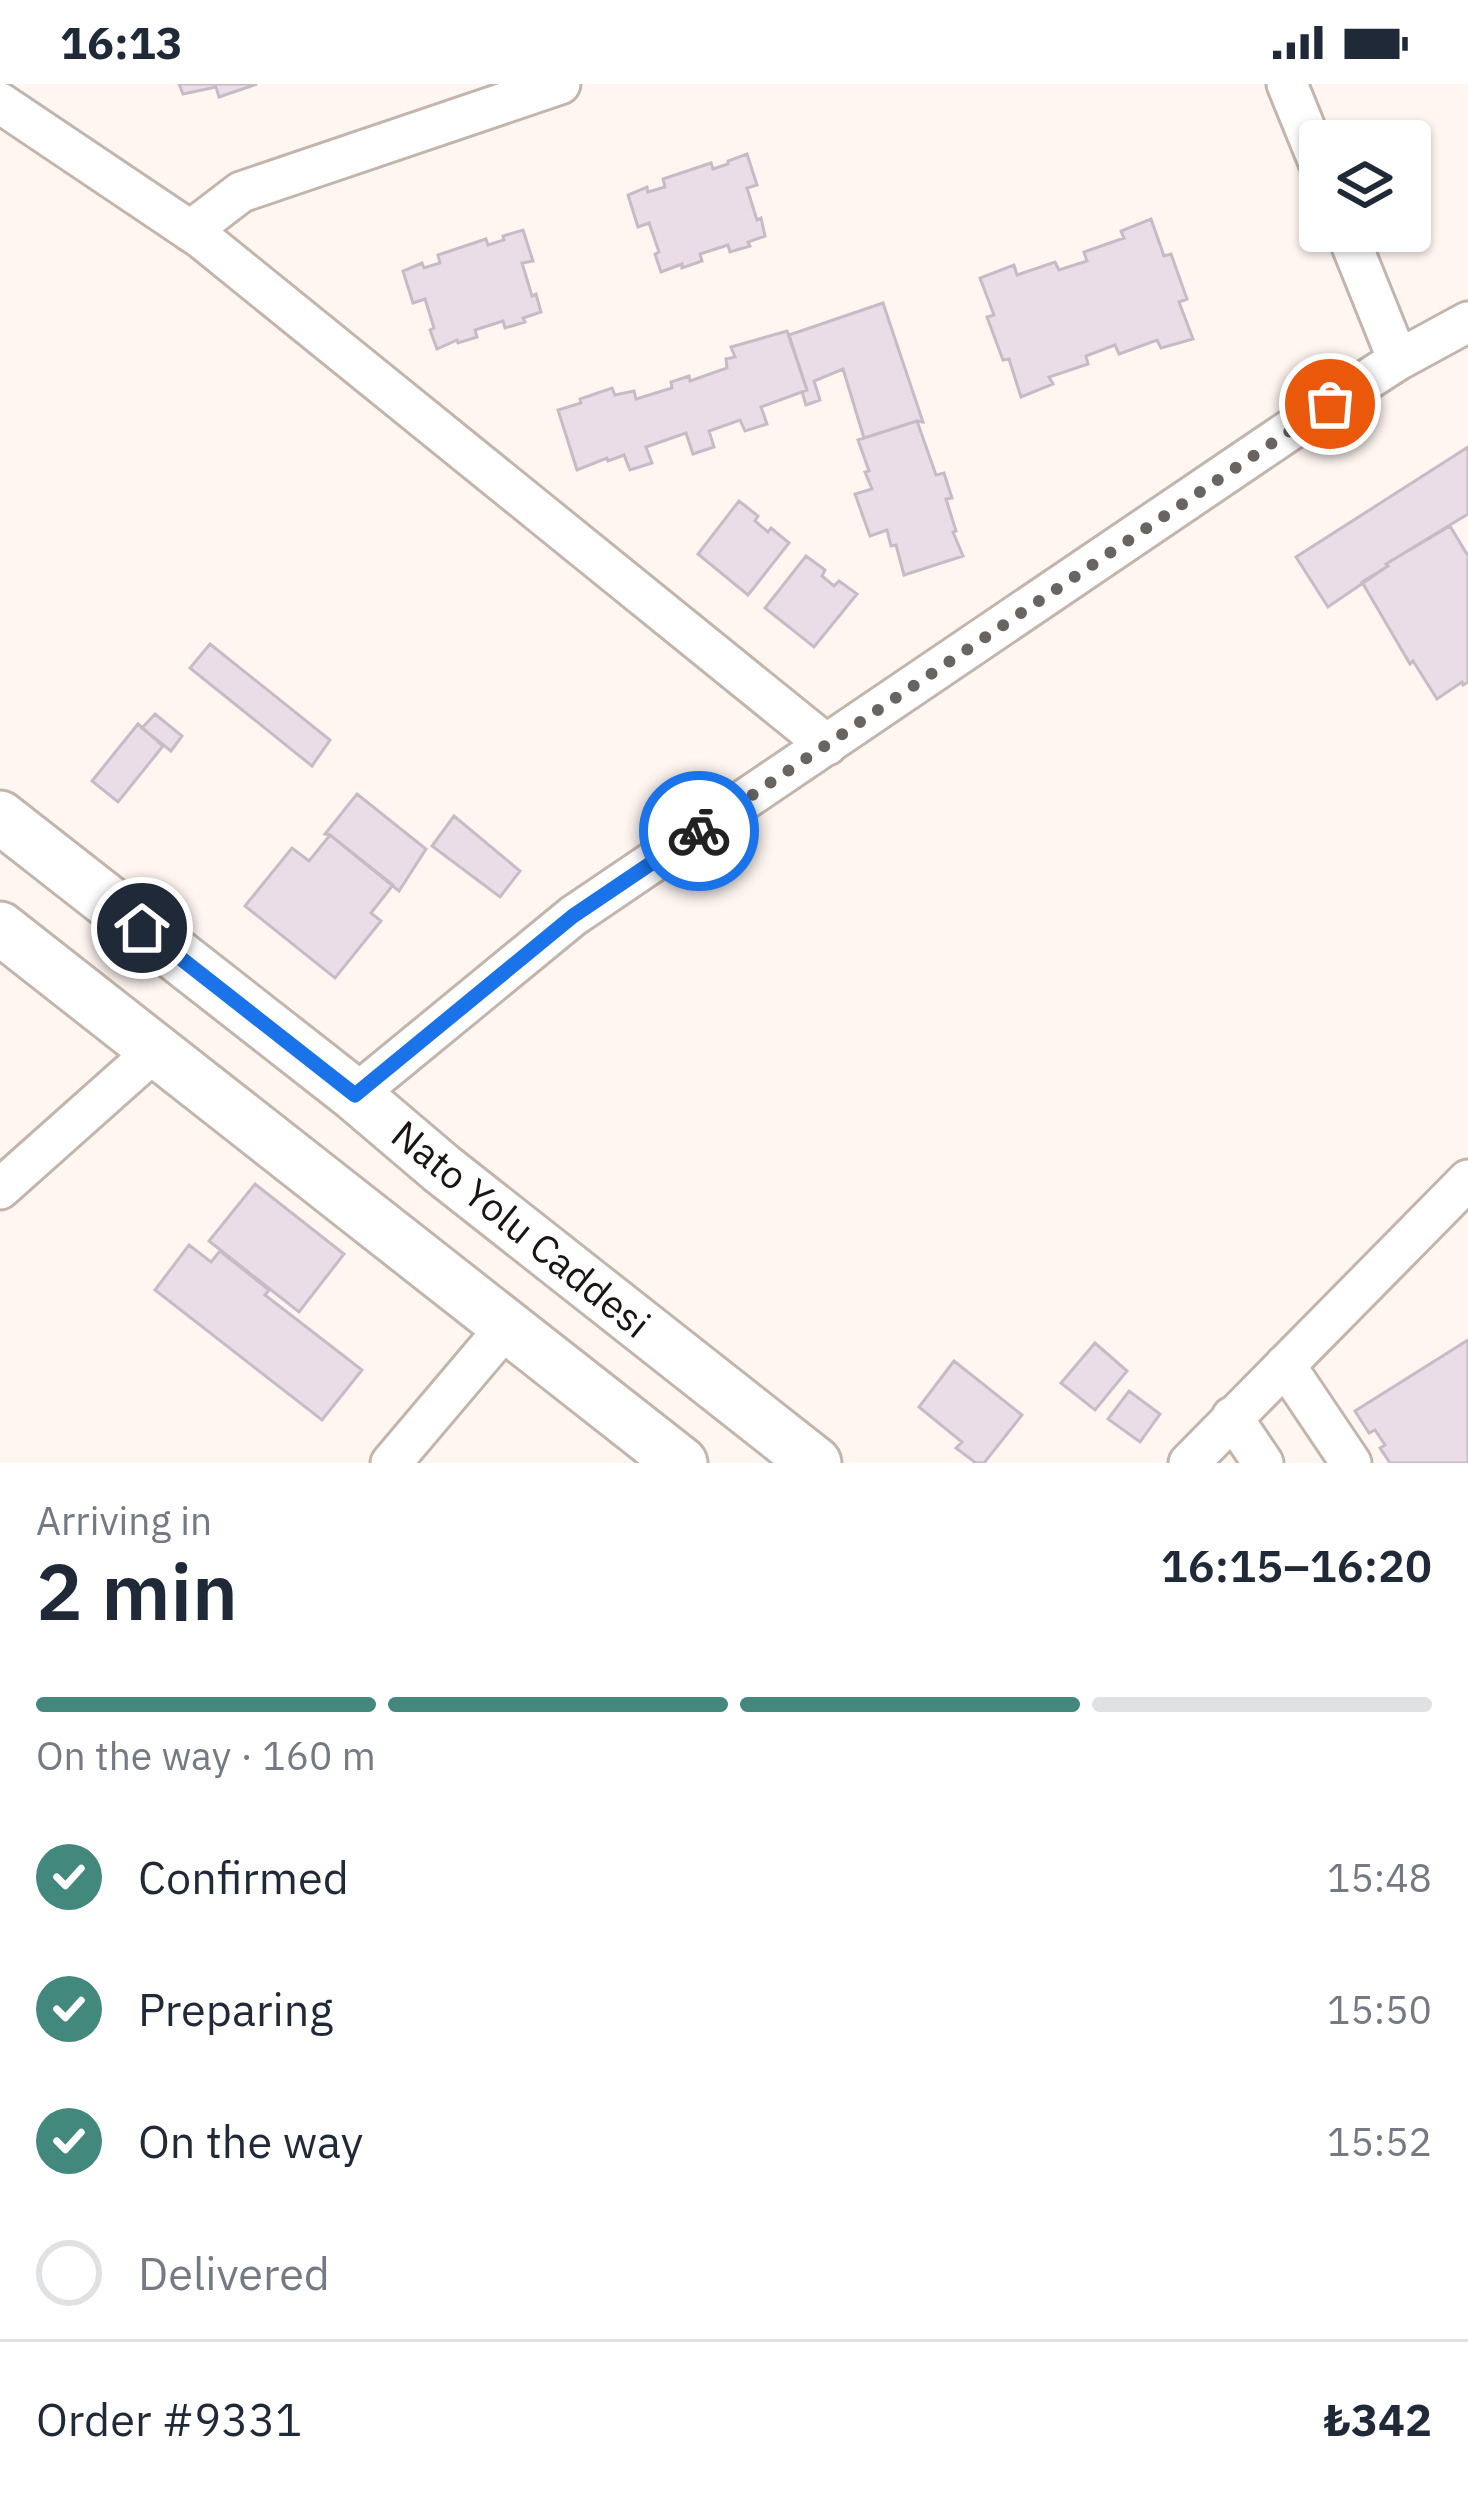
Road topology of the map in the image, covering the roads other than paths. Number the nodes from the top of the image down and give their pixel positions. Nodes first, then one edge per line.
1 (560, 84) edge
2 (1287, 84) edge
3 (0, 103) edge
4 (1302, 120) edge
5 (190, 231) junction
6 (1354, 252) edge
7 (1468, 322) edge
8 (1398, 360) junction
9 (827, 746) junction
10 (0, 817) edge
11 (0, 928) edge
12 (156, 1050) junction
13 (355, 1095) junction
14 (1468, 1180) edge
15 (0, 1189) edge
16 (507, 1327) junction
17 (1285, 1365) junction
18 (1232, 1417) junction
19 (391, 1463) edge
20 (681, 1463) edge
21 (815, 1463) edge
22 (1189, 1463) edge
23 (1263, 1463) edge
24 (1351, 1463) edge

1 - 5 street
2 - 4 street
3 - 5 street
5 - 9 street
6 - 8 street
7 - 8 street
8 - 9 street
9 - 13 street
10 - 13 main road, Nato Yolu Caddesi
11 - 12 main road
12 - 15 street
12 - 16 main road
13 - 21 main road, Nato Yolu Caddesi
14 - 17 street
16 - 19 street
16 - 20 main road
17 - 18 street
17 - 24 street
18 - 22 street
18 - 23 street

